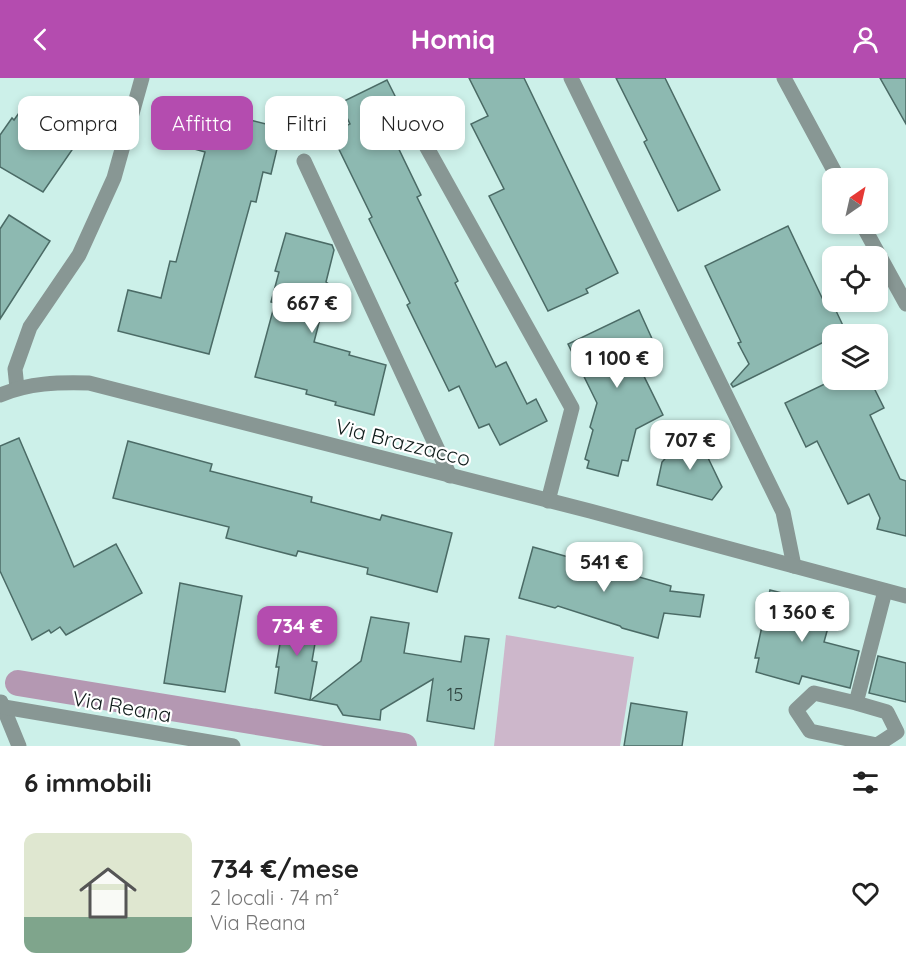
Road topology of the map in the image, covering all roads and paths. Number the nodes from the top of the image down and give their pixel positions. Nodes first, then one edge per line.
1 (142, 78) edge
2 (571, 78) edge
3 (784, 78) edge
4 (428, 150) edge
5 (304, 161) dead end
6 (833, 168) edge
7 (868, 234) edge
8 (906, 304) edge
9 (17, 388) junction
10 (0, 395) edge
11 (450, 476) junction
12 (548, 501) junction
13 (794, 566) junction
14 (885, 591) junction
15 (906, 596) edge
16 (2, 703) edge
17 (856, 703) junction
18 (901, 733) edge
19 (19, 746) edge
20 (233, 746) edge

1 - 9 street
2 - 13 street
3 - 6 street
4 - 12 street
5 - 11 street
7 - 8 street
9 - 10 street, Via Brazzacco
9 - 11 street, Via Brazzacco
11 - 12 street, Via Brazzacco
12 - 13 street, Via Brazzacco
13 - 14 street, Via Brazzacco
14 - 15 street, Via Brazzacco
14 - 17 street
16 - 19 street
16 - 20 street, Via Reana
17 - 18 street
17 - 18 street

